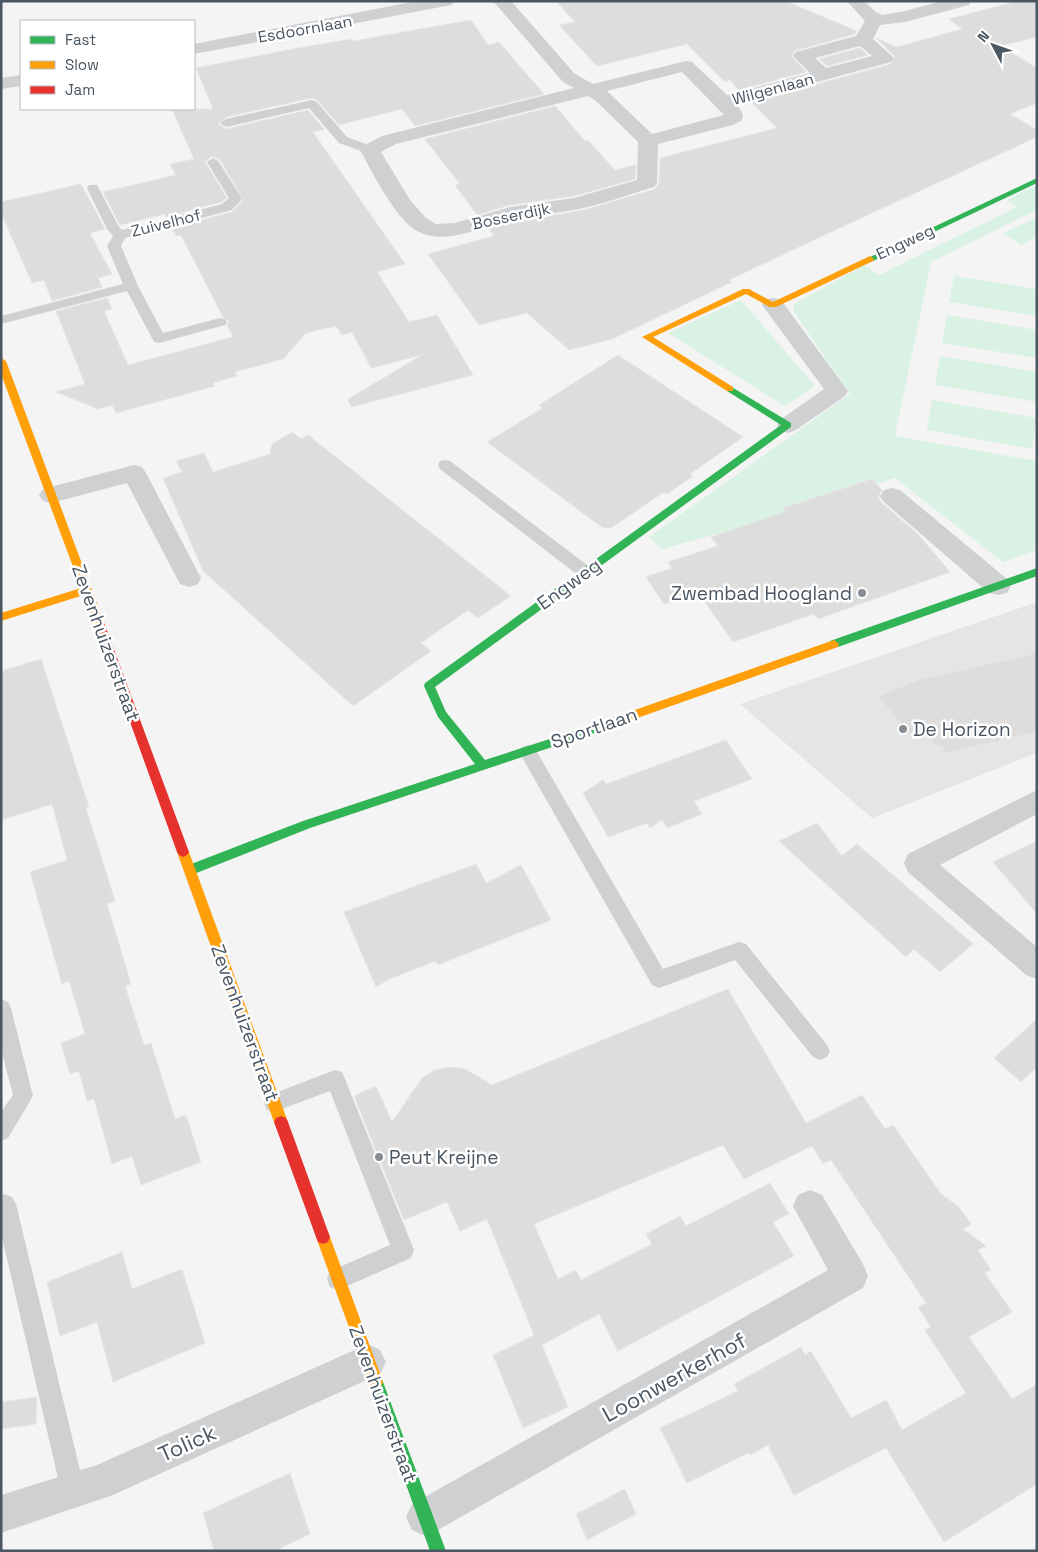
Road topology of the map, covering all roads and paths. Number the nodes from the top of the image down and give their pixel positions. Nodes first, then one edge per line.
1 (446, 1) edge
2 (501, 1) edge
3 (855, 1) edge
4 (963, 1) edge
5 (377, 8) edge
6 (875, 19) junction
7 (863, 40) junction
8 (195, 49) edge
9 (823, 75) junction
10 (20, 81) edge
11 (1, 84) edge
12 (589, 89) junction
13 (723, 102) junction
14 (226, 123) dead end
15 (648, 141) junction
16 (370, 150) junction
17 (213, 162) dead end
18 (1037, 180) edge
19 (93, 188) dead end
20 (120, 235) junction
21 (131, 286) junction
22 (773, 305) junction
23 (1, 320) edge
24 (220, 322) dead end
25 (1, 361) edge
26 (788, 425) junction
27 (445, 465) dead end
28 (51, 496) junction
29 (892, 496) dead end
30 (585, 572) junction
31 (1037, 572) edge
32 (189, 578) dead end
33 (998, 586) junction
34 (87, 590) junction
35 (1, 617) edge
36 (528, 752) junction
37 (483, 766) junction
38 (1037, 801) edge
39 (190, 870) junction
40 (1037, 966) edge
41 (1, 1008) edge
42 (820, 1051) dead end
43 (274, 1102) junction
44 (1, 1131) edge
45 (3, 1200) edge
46 (810, 1206) dead end
47 (338, 1278) junction
48 (368, 1362) junction
49 (73, 1491) junction
50 (1, 1514) edge
51 (425, 1517) junction
52 (438, 1551) edge

1 - 5 street, Esdoornlaan
2 - 12 street
3 - 6 street
4 - 6 street
5 - 8 street, Esdoornlaan
6 - 7 street
7 - 9 street, Wilgenlaan
7 - 9 street, Wilgenlaan
9 - 13 street, Wilgenlaan
10 - 11 street
12 - 13 street
12 - 15 street
12 - 16 street
13 - 15 street
14 - 16 lane
15 - 16 street, Bosserdijk
17 - 20 lane, Zuivelhof
18 - 22 street, Engweg
19 - 20 lane
20 - 21 lane, Zuivelhof
21 - 23 lane
21 - 24 lane
22 - 26 street, Engweg
22 - 26 street, Engweg
25 - 28 street, Zevenhuizerstraat
26 - 30 street, Engweg
27 - 30 lane
28 - 32 street
28 - 34 street, Zevenhuizerstraat
29 - 33 street
30 - 37 street, Engweg
31 - 33 street, Sportlaan
33 - 36 street, Sportlaan
34 - 35 street
34 - 39 street, Zevenhuizerstraat
36 - 37 street, Sportlaan
36 - 42 lane
37 - 39 street, Sportlaan
38 - 40 street
39 - 43 street, Zevenhuizerstraat
41 - 44 lane
43 - 47 street, Zevenhuizerstraat
43 - 47 lane
45 - 49 lane
46 - 51 street, Loonwerkerhof
47 - 48 street, Zevenhuizerstraat
48 - 49 street, Tolick
48 - 51 street, Zevenhuizerstraat
49 - 50 street, Tolick
51 - 52 street, Zevenhuizerstraat

